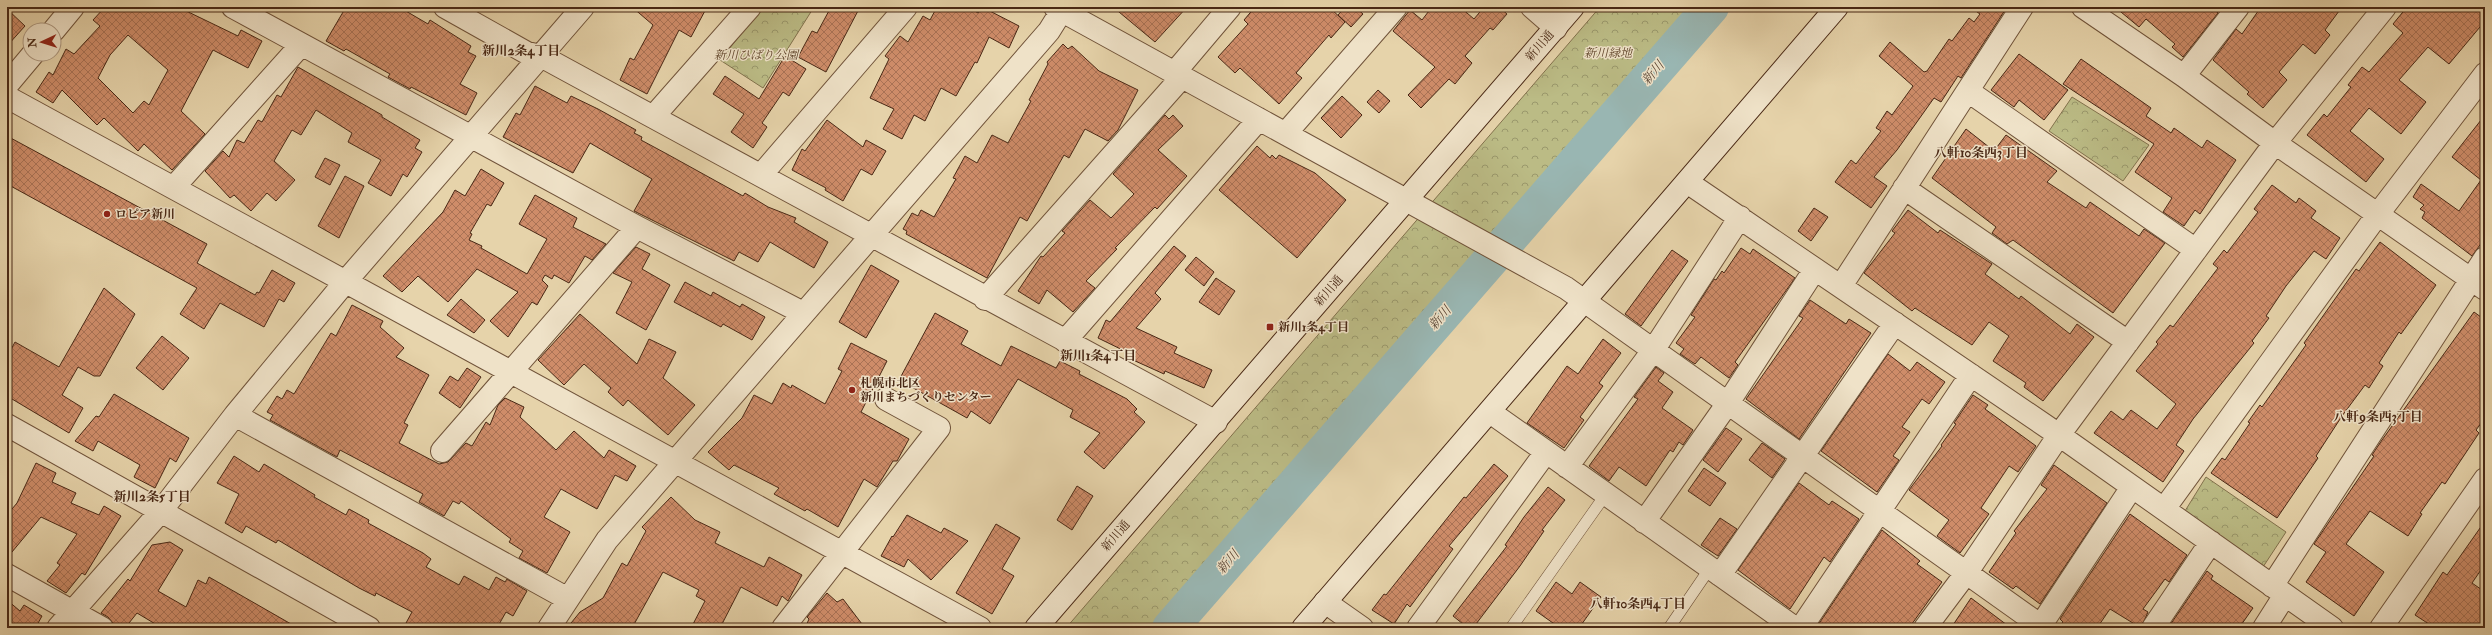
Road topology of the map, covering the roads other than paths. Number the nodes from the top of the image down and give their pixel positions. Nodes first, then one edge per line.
1 (73, 7) edge
2 (233, 7) edge
3 (445, 7) edge
4 (583, 7) edge
5 (750, 7) edge
6 (906, 7) edge
7 (1230, 7) edge
8 (1396, 7) edge
9 (1532, 7) edge
10 (1573, 7) edge
11 (1836, 7) edge
12 (2022, 7) edge
13 (2083, 7) edge
14 (2238, 7) edge
15 (2385, 7) edge
16 (1060, 8) edge
17 (2110, 14) edge
18 (61, 22) edge
19 (1556, 28) junction
20 (301, 45) junction
21 (541, 56) junction
22 (1179, 74) junction
23 (2485, 74) edge
24 (2184, 76) junction
25 (1968, 91) junction
26 (7, 97) edge
27 (653, 116) junction
28 (1259, 119) junction
29 (1286, 133) junction
30 (470, 138) junction
31 (2275, 143) junction
32 (761, 174) junction
33 (1687, 182) junction
34 (174, 187) junction
35 (1904, 188) junction
36 (1407, 200) junction
37 (2378, 214) junction
38 (1740, 217) junction
39 (637, 227) junction
40 (871, 234) junction
41 (2196, 250) junction
42 (2485, 258) edge
43 (1815, 268) junction
44 (346, 281) junction
45 (2477, 284) edge
46 (1841, 286) junction
47 (985, 299) junction
48 (1586, 301) junction
49 (803, 313) junction
50 (1894, 323) junction
51 (1065, 341) junction
52 (2128, 342) junction
53 (1654, 349) junction
54 (511, 371) junction
55 (1971, 375) junction
56 (886, 399) dead end
57 (1728, 403) junction
58 (1490, 412) junction
59 (235, 415) junction
60 (1216, 422) junction
61 (7, 425) edge
62 (2059, 435) junction
63 (442, 451) dead end
64 (1546, 452) junction
65 (1802, 457) junction
66 (676, 460) junction
67 (1568, 467) junction
68 (2485, 479) edge
69 (2132, 487) junction
70 (1606, 494) junction
71 (2164, 509) junction
72 (161, 511) junction
73 (1881, 511) junction
74 (1644, 522) junction
75 (2211, 542) junction
76 (843, 553) junction
77 (1715, 571) junction
78 (1967, 572) junction
79 (7, 575) edge
80 (2279, 590) junction
81 (568, 599) junction
82 (1325, 602) junction
83 (72, 611) junction
84 (2041, 627) edge
85 (58, 628) edge
86 (102, 628) edge
87 (369, 628) edge
88 (549, 628) edge
89 (783, 628) edge
90 (980, 628) edge
91 (1036, 628) edge
92 (1303, 628) edge
93 (1362, 628) edge
94 (1418, 628) edge
95 (1511, 628) edge
96 (1669, 628) edge
97 (1795, 628) edge
98 (1800, 628) edge
99 (1925, 628) edge
100 (2153, 628) edge
101 (2264, 628) edge
102 (2332, 628) edge
103 (2381, 628) edge

1 - 18 street
2 - 20 street
3 - 21 street
4 - 21 street
5 - 27 street
6 - 32 street
7 - 22 street
8 - 29 street
9 - 19 street
10 - 19 street, 新川通
11 - 33 street
12 - 25 street
13 - 17 street
14 - 24 street
15 - 31 street
16 - 22 street
16 - 40 street
17 - 24 street
19 - 36 street, 新川通
20 - 30 street
20 - 34 street
21 - 27 street
21 - 30 street
22 - 28 street
22 - 47 street
23 - 37 street
24 - 31 street
25 - 35 street
25 - 41 street
26 - 34 street
27 - 32 street
28 - 29 street
28 - 51 street
29 - 36 street
30 - 39 street
30 - 44 street
31 - 37 street
31 - 41 street
32 - 40 street
33 - 38 street
33 - 48 street
34 - 44 street
35 - 46 street
35 - 52 street
36 - 48 street
36 - 60 street, 新川通
37 - 45 street
37 - 71 street
38 - 43 street
38 - 53 street
39 - 49 street
39 - 54 street
40 - 47 street
40 - 49 street
41 - 52 street
42 - 45 street
43 - 46 street
43 - 57 street
44 - 54 street
44 - 59 street
45 - 80 street
46 - 50 street
47 - 51 street
48 - 53 street
48 - 58 street
49 - 66 street
50 - 55 street
50 - 65 street
51 - 60 street
52 - 62 street
53 - 57 street
53 - 67 street
54 - 63 street
54 - 66 street
55 - 62 street
55 - 73 street
56 - 76 street
57 - 65 street
57 - 74 street
58 - 64 street
58 - 82 street
59 - 72 street
59 - 81 street
60 - 91 street, 新川通
61 - 72 street
62 - 69 street
62 - 78 street
64 - 67 street
64 - 94 street
65 - 73 street
65 - 77 street
66 - 76 street
66 - 81 street
67 - 70 street
68 - 103 street
69 - 71 street
69 - 84 street
70 - 74 street
70 - 95 lane
71 - 75 street
72 - 83 street
72 - 87 street
73 - 78 street
73 - 98 street
74 - 77 street
75 - 80 street
75 - 100 street
76 - 89 street
76 - 90 street
77 - 96 lane
77 - 97 street
78 - 84 street
78 - 99 street
79 - 83 street
80 - 101 street
80 - 102 street
81 - 88 street
82 - 92 street
82 - 93 street
83 - 85 street
83 - 86 street

